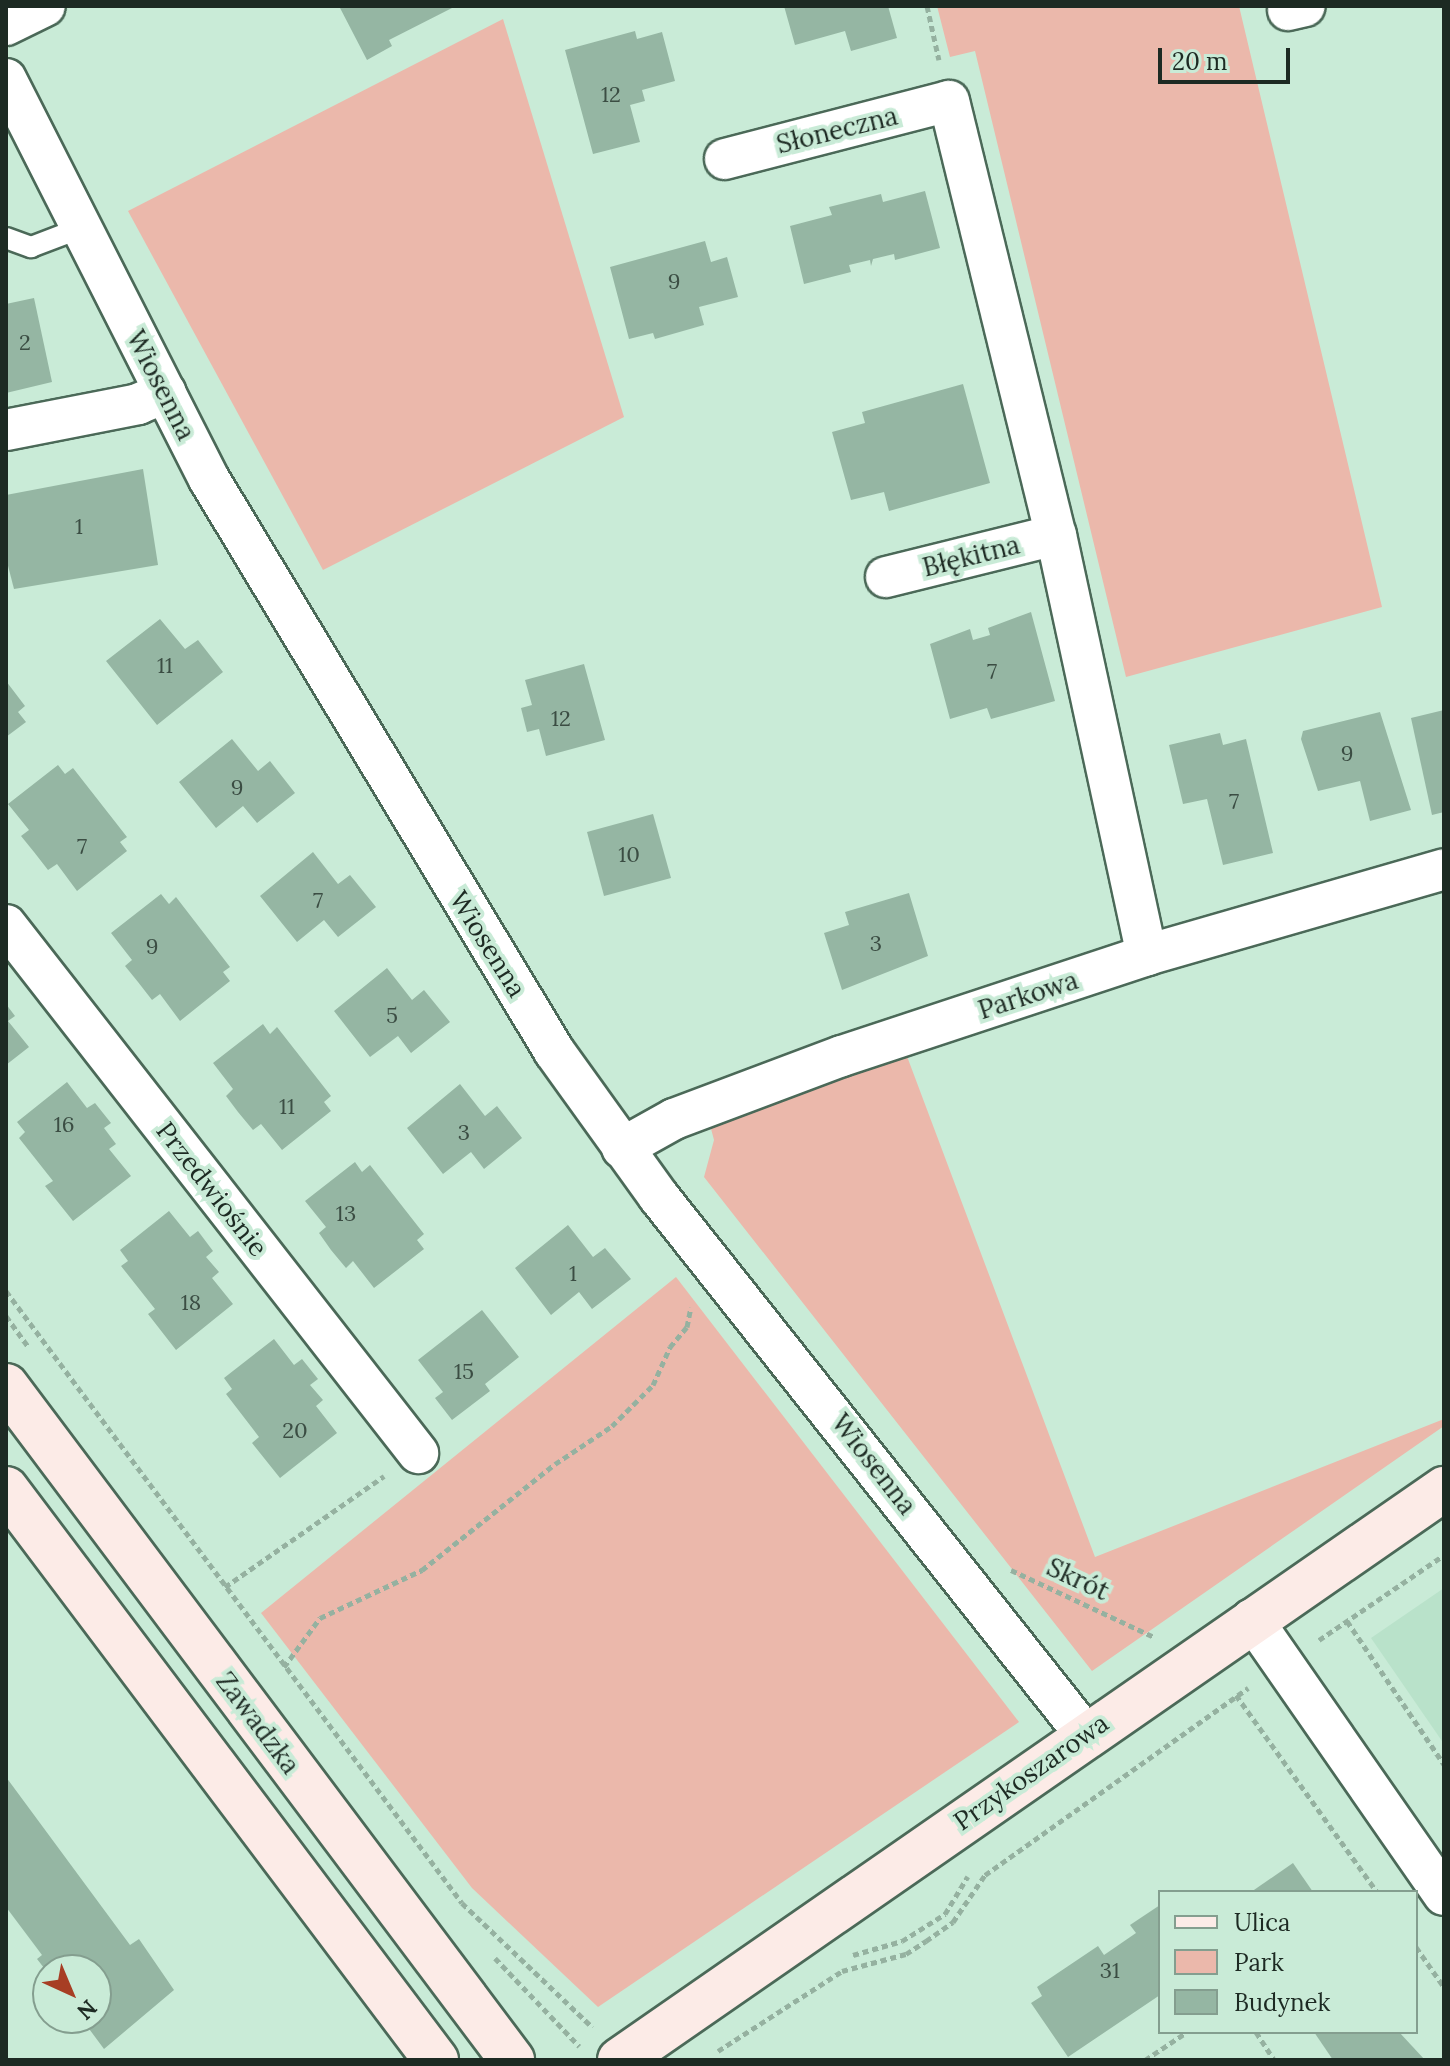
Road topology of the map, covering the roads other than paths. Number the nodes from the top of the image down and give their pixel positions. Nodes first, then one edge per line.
1 (45, 6) edge
2 (6, 25) edge
3 (6, 79) edge
4 (725, 159) dead end
5 (81, 228) junction
6 (6, 238) edge
7 (166, 392) junction
8 (6, 430) edge
9 (1056, 535) junction
10 (886, 577) dead end
11 (1444, 869) edge
12 (6, 925) edge
13 (1147, 955) junction
14 (622, 1148) junction
15 (6, 1386) edge
16 (418, 1453) road end
17 (6, 1489) edge
18 (1444, 1489) edge
19 (1252, 1619) junction
20 (1085, 1734) junction
21 (1444, 1895) edge
22 (436, 2060) edge
23 (512, 2060) edge
24 (620, 2060) edge

1 - 2 street
3 - 5 street, Wiosenna
4 - 9 street, Słoneczna
5 - 6 lane
5 - 7 street, Wiosenna
7 - 8 street
7 - 14 street, Wiosenna
9 - 10 street, Błękitna
9 - 13 street
11 - 13 street, Parkowa
12 - 16 street, Przedwiośnie
13 - 14 street, Parkowa
14 - 20 street, Wiosenna
15 - 23 street, Zawadzka
17 - 22 street
18 - 19 street, Przykoszarowa
19 - 20 street, Przykoszarowa
19 - 21 street
20 - 24 street, Przykoszarowa

